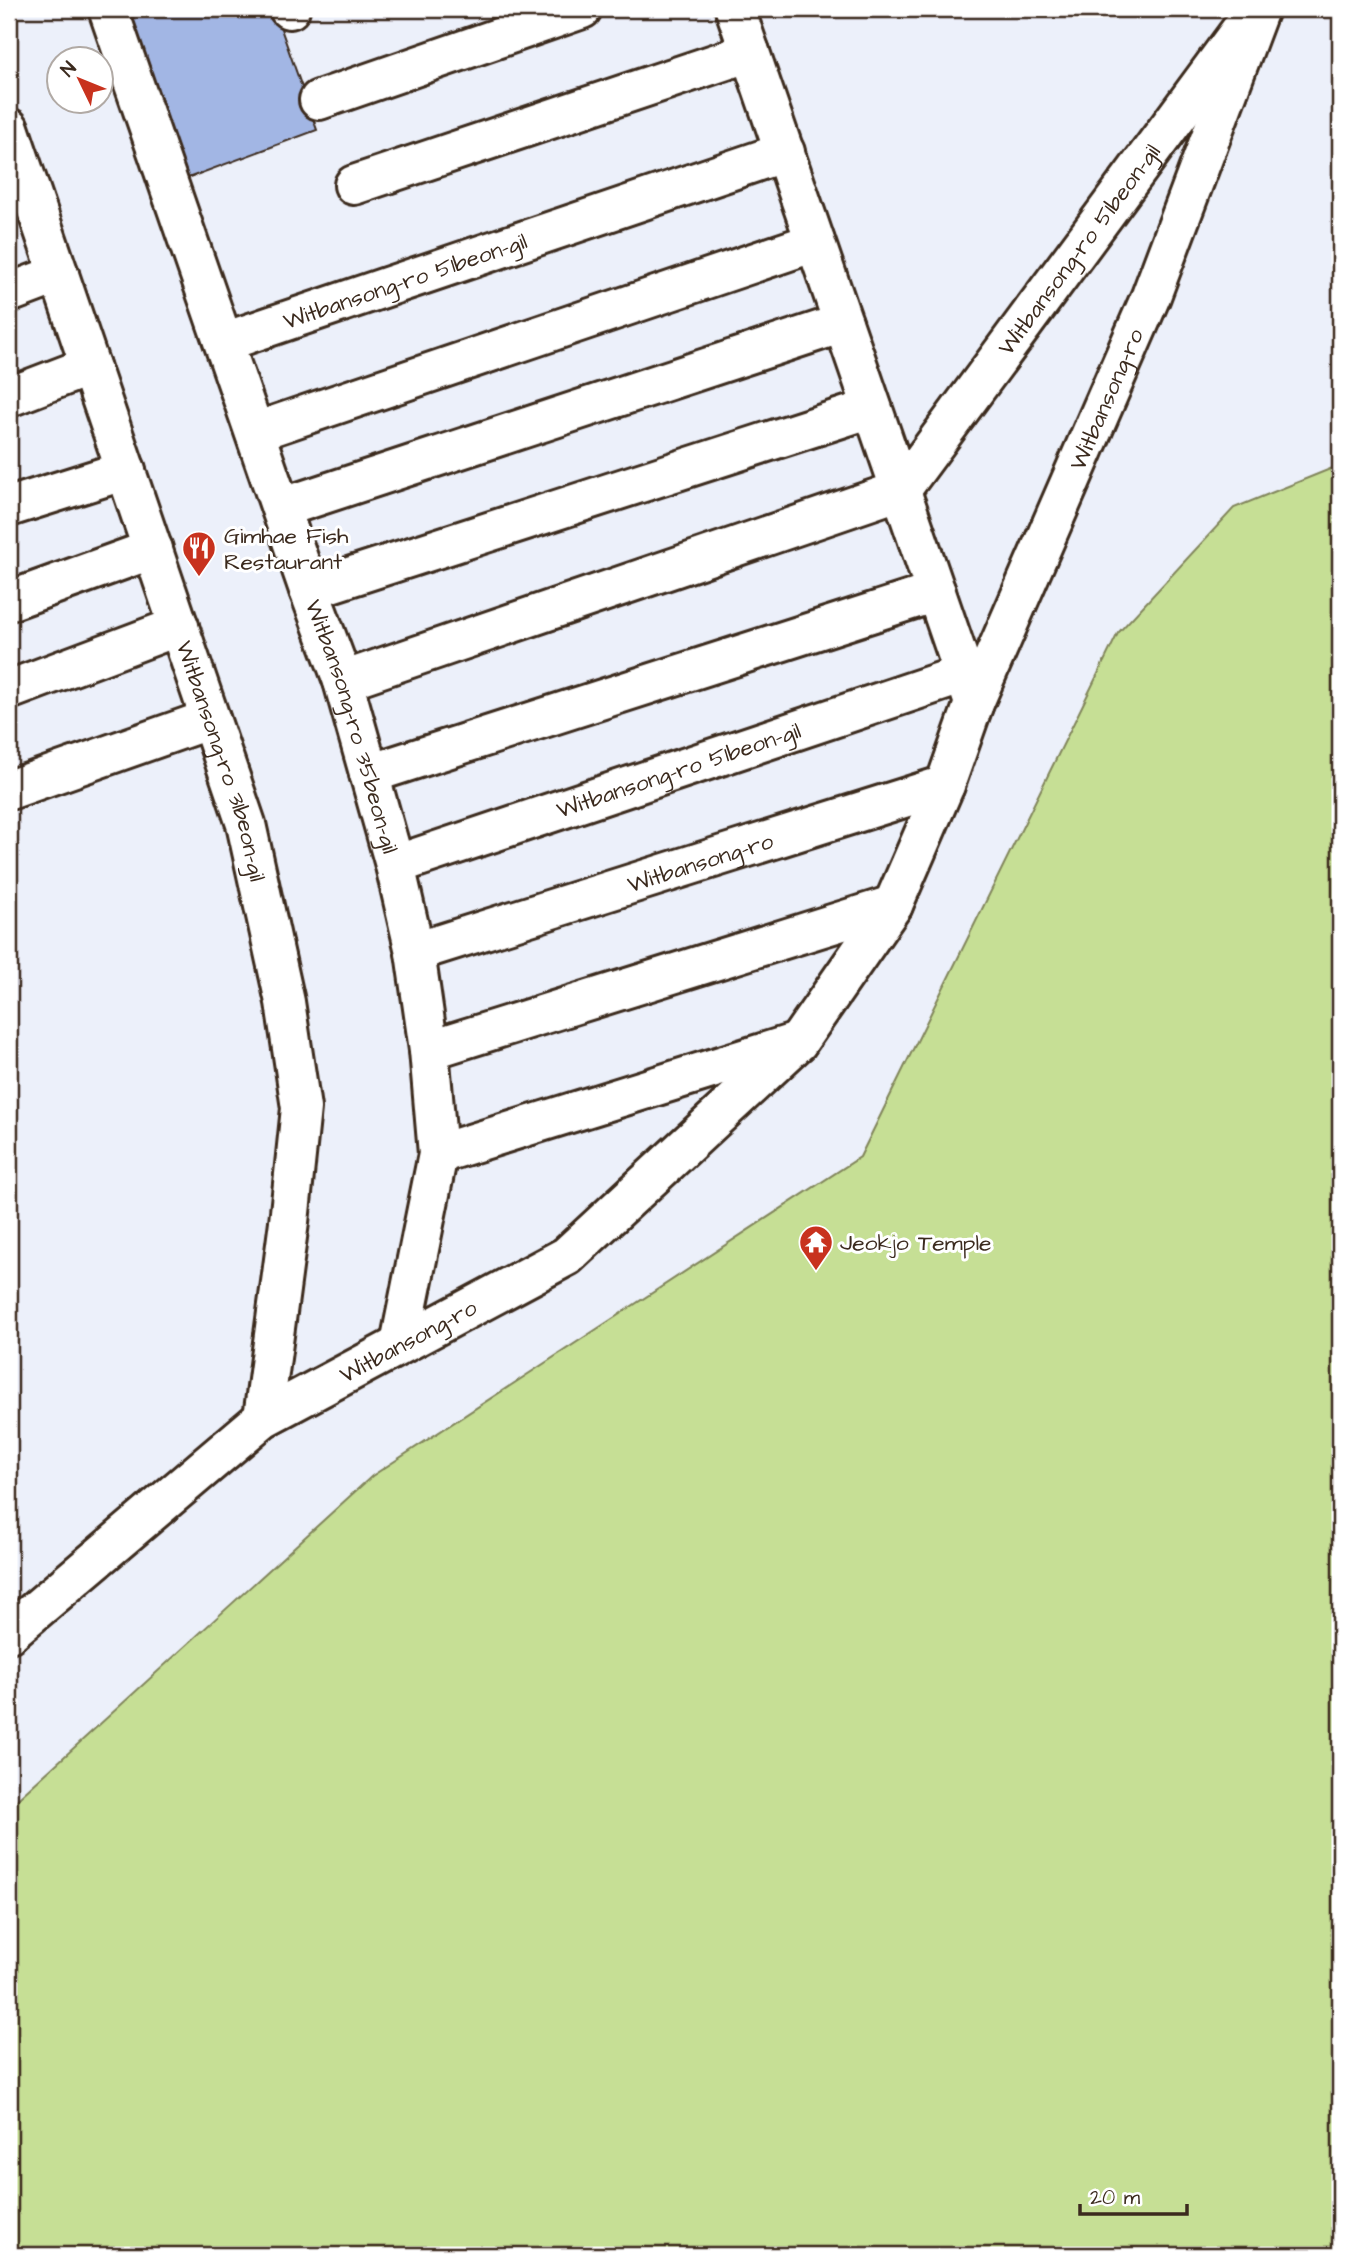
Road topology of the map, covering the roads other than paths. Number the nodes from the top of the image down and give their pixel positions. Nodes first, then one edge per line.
1 (108, 9) edge
2 (582, 9) edge
3 (735, 9) edge
4 (1258, 9) edge
5 (750, 52) junction
6 (319, 100) dead end
7 (9, 128) edge
8 (785, 152) junction
9 (354, 185) dead end
10 (18, 187) edge
11 (815, 242) junction
12 (59, 274) junction
13 (9, 293) edge
14 (843, 323) junction
15 (223, 342) junction
16 (90, 366) junction
17 (9, 397) edge
18 (872, 408) junction
19 (256, 432) junction
20 (126, 470) junction
21 (901, 490) junction
22 (9, 507) edge
23 (281, 508) junction
24 (153, 549) junction
25 (309, 590) junction
26 (936, 593) junction
27 (9, 601) edge
28 (179, 626) junction
29 (343, 681) junction
30 (969, 689) junction
31 (9, 690) edge
32 (210, 719) junction
33 (369, 774) junction
34 (945, 785) junction
35 (9, 790) edge
36 (395, 865) junction
37 (893, 905) junction
38 (415, 952) junction
39 (798, 1042) junction
40 (429, 1050) junction
41 (438, 1154) junction
42 (400, 1344) junction
43 (263, 1418) junction
44 (9, 1633) edge

1 - 15 street, Witbansong-ro 35beon-gil
2 - 6 street
3 - 5 street
4 - 21 street, Witbansong-ro 51beon-gil
4 - 30 street, Witbansong-ro
5 - 8 street
5 - 9 street
7 - 10 street, Witbansong-ro 31beon-gil
8 - 11 street
8 - 15 street, Witbansong-ro 51beon-gil
10 - 12 street, Witbansong-ro 31beon-gil
11 - 14 street
11 - 19 street
12 - 13 street
12 - 16 street, Witbansong-ro 31beon-gil
14 - 18 street
14 - 23 street
15 - 19 street, Witbansong-ro 35beon-gil
16 - 17 street
16 - 20 street, Witbansong-ro 31beon-gil
18 - 21 street
18 - 25 street
19 - 23 street, Witbansong-ro 35beon-gil
20 - 22 street
20 - 24 street, Witbansong-ro 31beon-gil
21 - 26 street
21 - 29 street
23 - 25 street, Witbansong-ro 35beon-gil
24 - 27 street
24 - 28 street, Witbansong-ro 31beon-gil
25 - 29 street, Witbansong-ro 35beon-gil
26 - 30 street
26 - 33 street
28 - 31 street
28 - 32 street, Witbansong-ro 31beon-gil
29 - 33 street, Witbansong-ro 35beon-gil
30 - 34 street, Witbansong-ro
30 - 36 street, Witbansong-ro 51beon-gil
32 - 35 street
32 - 43 street, Witbansong-ro 31beon-gil
33 - 36 street, Witbansong-ro 35beon-gil
34 - 37 street, Witbansong-ro
34 - 38 street, Witbansong-ro
36 - 38 street, Witbansong-ro 35beon-gil
37 - 39 street, Witbansong-ro
37 - 40 street
38 - 40 street, Witbansong-ro 35beon-gil
39 - 41 street
39 - 42 street, Witbansong-ro
40 - 41 street, Witbansong-ro 35beon-gil
41 - 42 street, Witbansong-ro 35beon-gil
42 - 43 street, Witbansong-ro
43 - 44 street, Witbansong-ro

